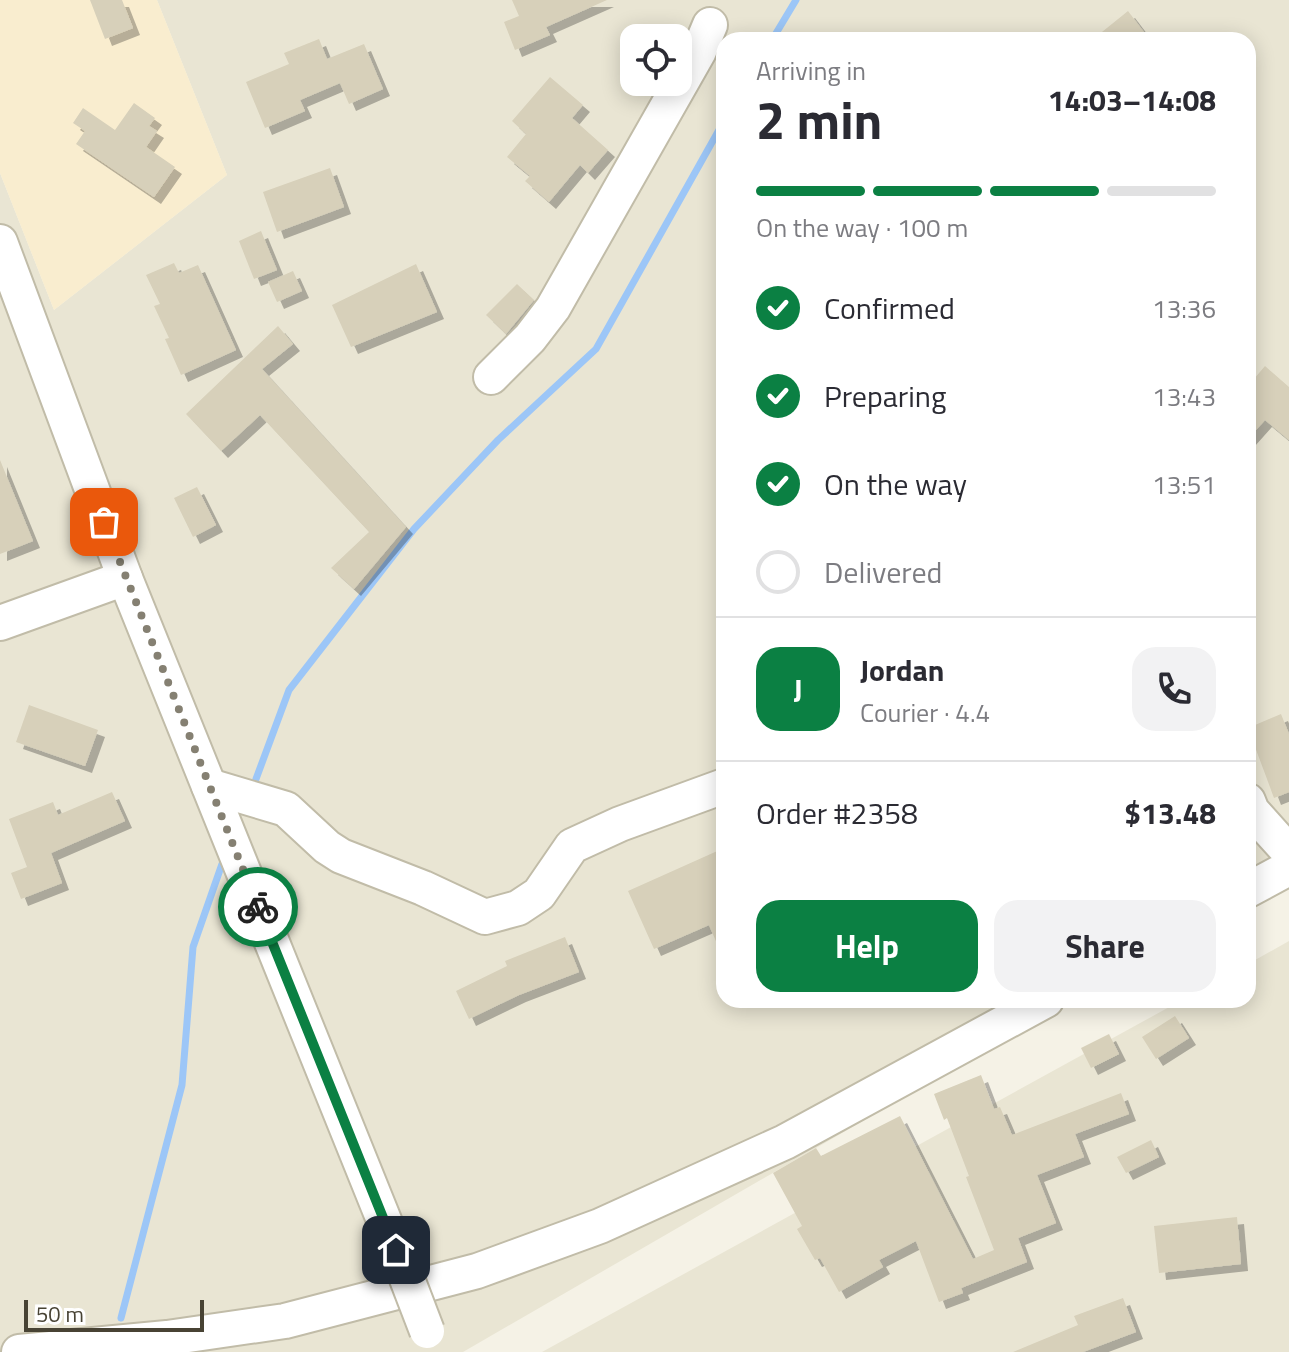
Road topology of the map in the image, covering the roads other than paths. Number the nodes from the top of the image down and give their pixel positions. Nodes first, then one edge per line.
1 (711, 25) edge
2 (0, 242) edge
3 (491, 377) dead end
4 (125, 578) junction
5 (0, 623) edge
6 (209, 786) junction
7 (716, 789) edge
8 (1256, 815) edge
9 (1289, 852) edge
10 (1289, 868) edge
11 (1256, 886) edge
12 (1031, 1008) edge
13 (432, 1341) edge
14 (19, 1352) edge

1 - 3 street
2 - 4 street
4 - 5 street
4 - 6 street
6 - 7 street
6 - 13 street, bridge
8 - 9 street
10 - 11 street
12 - 14 street

